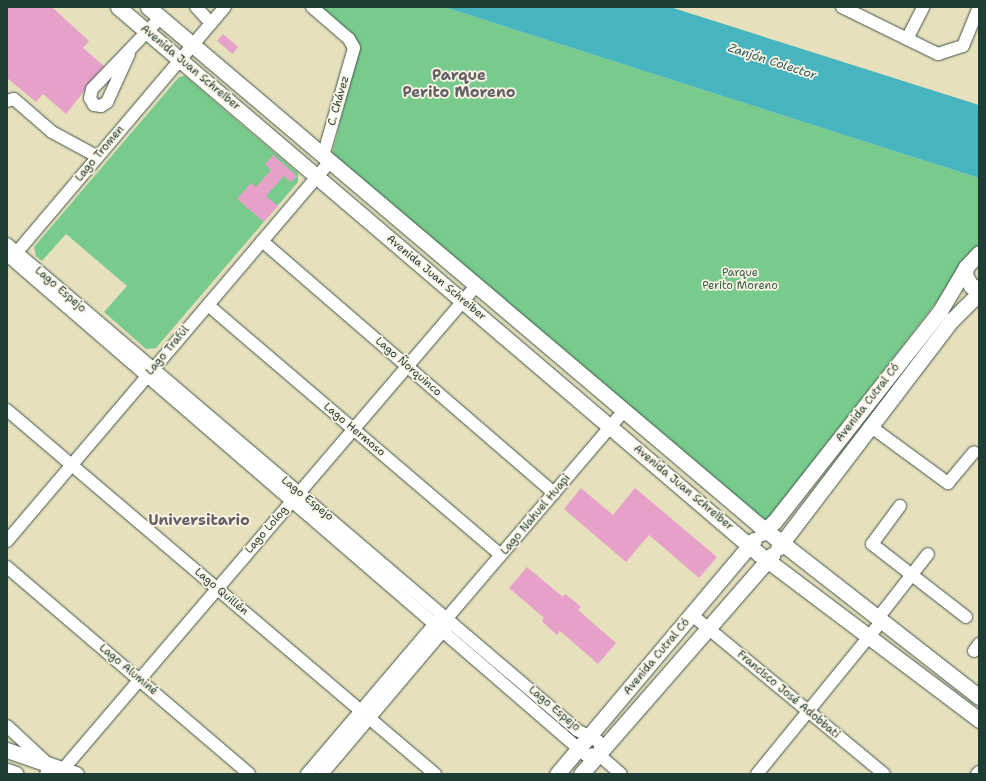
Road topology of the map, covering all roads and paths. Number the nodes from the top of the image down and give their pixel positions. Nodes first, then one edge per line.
1 (118, 7) edge
2 (148, 7) edge
3 (196, 7) edge
4 (225, 7) edge
5 (312, 7) edge
6 (842, 7) edge
7 (923, 7) edge
8 (979, 7) edge
9 (161, 17) junction
10 (211, 23) junction
11 (148, 32) junction
12 (907, 38) junction
13 (193, 45) junction
14 (129, 54) dead end
15 (180, 60) junction
16 (7, 101) edge
17 (98, 157) junction
18 (327, 159) junction
19 (317, 176) junction
20 (262, 241) junction
21 (7, 244) edge
22 (10, 257) edge
23 (974, 260) edge
24 (476, 286) junction
25 (979, 288) edge
26 (979, 293) edge
27 (463, 301) junction
28 (208, 305) junction
29 (407, 366) junction
30 (150, 372) junction
31 (7, 410) edge
32 (624, 411) junction
33 (857, 416) junction
34 (870, 426) junction
35 (610, 427) junction
36 (354, 429) junction
37 (974, 452) dead end
38 (72, 465) junction
39 (554, 492) junction
40 (296, 496) junction
41 (900, 506) dead end
42 (7, 541) edge
43 (766, 544) junction
44 (928, 554) dead end
45 (501, 555) junction
46 (7, 567) edge
47 (912, 575) junction
48 (217, 588) junction
49 (692, 615) junction
50 (966, 617) dead end
51 (447, 618) junction
52 (880, 619) junction
53 (440, 627) junction
54 (707, 627) junction
55 (870, 636) junction
56 (139, 680) junction
57 (979, 697) edge
58 (808, 711) junction
59 (365, 715) junction
60 (979, 720) edge
61 (7, 726) edge
62 (584, 742) junction
63 (7, 750) edge
64 (598, 754) junction
65 (7, 771) edge
66 (59, 771) edge
67 (16, 774) edge
68 (249, 774) edge
69 (307, 774) edge
70 (322, 774) edge
71 (435, 774) edge
72 (557, 774) edge
73 (582, 774) edge
74 (621, 774) edge
75 (757, 774) edge
76 (884, 774) edge

1 - 11 main road, Avenida Juan Schreiber
2 - 9 main road, Avenida Juan Schreiber
3 - 10 street
4 - 10 street, Lago Tromen
5 - 18 street, C. Chávez
6 - 12 street
7 - 12 street
8 - 12 street
9 - 11 street
9 - 13 main road, Avenida Juan Schreiber
10 - 13 street, Lago Tromen
11 - 14 street
11 - 15 main road, Avenida Juan Schreiber
13 - 15 street, Lago Tromen
13 - 18 main road, Avenida Juan Schreiber
15 - 17 street, Lago Tromen
15 - 19 main road, Avenida Juan Schreiber
16 - 17 street
17 - 22 street, Lago Tromen
18 - 19 street, Lago Trafúl
18 - 24 main road, Avenida Juan Schreiber
19 - 20 street, Lago Trafúl
19 - 27 main road, Avenida Juan Schreiber
20 - 28 street, Lago Trafúl
20 - 29 street, Lago Ñorquinco
21 - 22 street, Lago Espejo
22 - 30 street, Lago Espejo
23 - 25 main road, Avenida Cutral Có
23 - 33 main road, Avenida Cutral Có
24 - 27 street, Lago Lolog
24 - 32 main road, Avenida Juan Schreiber
26 - 34 main road, Avenida Cutral Có
27 - 29 street, Lago Lolog
27 - 35 main road, Avenida Juan Schreiber
28 - 30 street, Lago Trafúl
28 - 36 street, Lago Hermoso
29 - 36 street, Lago Lolog
29 - 39 street, Lago Ñorquinco
30 - 38 street, Lago Trafúl
30 - 40 street, Lago Espejo
31 - 38 street, Lago Quillén
32 - 35 street, Lago Nahuel Huapi
32 - 43 main road, Avenida Juan Schreiber
33 - 34 street
33 - 43 main road, Avenida Cutral Có
34 - 37 street
34 - 43 main road, Avenida Cutral Có
35 - 39 street, Lago Nahuel Huapi
35 - 43 main road, Avenida Juan Schreiber
36 - 40 street, Lago Lolog
36 - 45 street, Lago Hermoso
38 - 42 street, Lago Trafúl
38 - 48 street, Lago Quillén
39 - 45 street, Lago Nahuel Huapi
40 - 48 street, Lago Lolog
40 - 51 street, Lago Espejo
40 - 53 street, Lago Espejo
41 - 47 street
43 - 49 main road, Avenida Cutral Có
43 - 52 main road, Avenida Juan Schreiber
43 - 54 main road, Avenida Cutral Có
43 - 55 main road, Avenida Juan Schreiber
44 - 47 street
45 - 51 street, Lago Nahuel Huapi
46 - 56 street, Lago Aluminé
47 - 50 street
47 - 52 street
48 - 56 street, Lago Lolog
48 - 59 street, Lago Quillén
49 - 54 street, Francisco José Adobbati
49 - 62 main road, Avenida Cutral Có
51 - 53 street, Lago Nahuel Huapi
51 - 62 street, Lago Espejo
52 - 55 street
52 - 57 main road, Avenida Juan Schreiber
53 - 59 street, Lago Nahuel Huapi
53 - 62 street, Lago Espejo
54 - 58 street, Francisco José Adobbati
54 - 64 main road, Avenida Cutral Có
55 - 58 street
55 - 60 main road, Avenida Juan Schreiber
56 - 66 street, Lago Lolog
56 - 68 street, Lago Aluminé
58 - 75 street
58 - 76 street, Francisco José Adobbati
59 - 69 street, Lago Nahuel Huapi
59 - 70 street, Lago Nahuel Huapi
59 - 71 street, Lago Quillén
61 - 66 street
62 - 64 street, Lago Espejo
62 - 72 main road, Avenida Cutral Có
63 - 66 main road
64 - 73 main road, Avenida Cutral Có
64 - 74 street, Lago Espejo
65 - 67 main road

